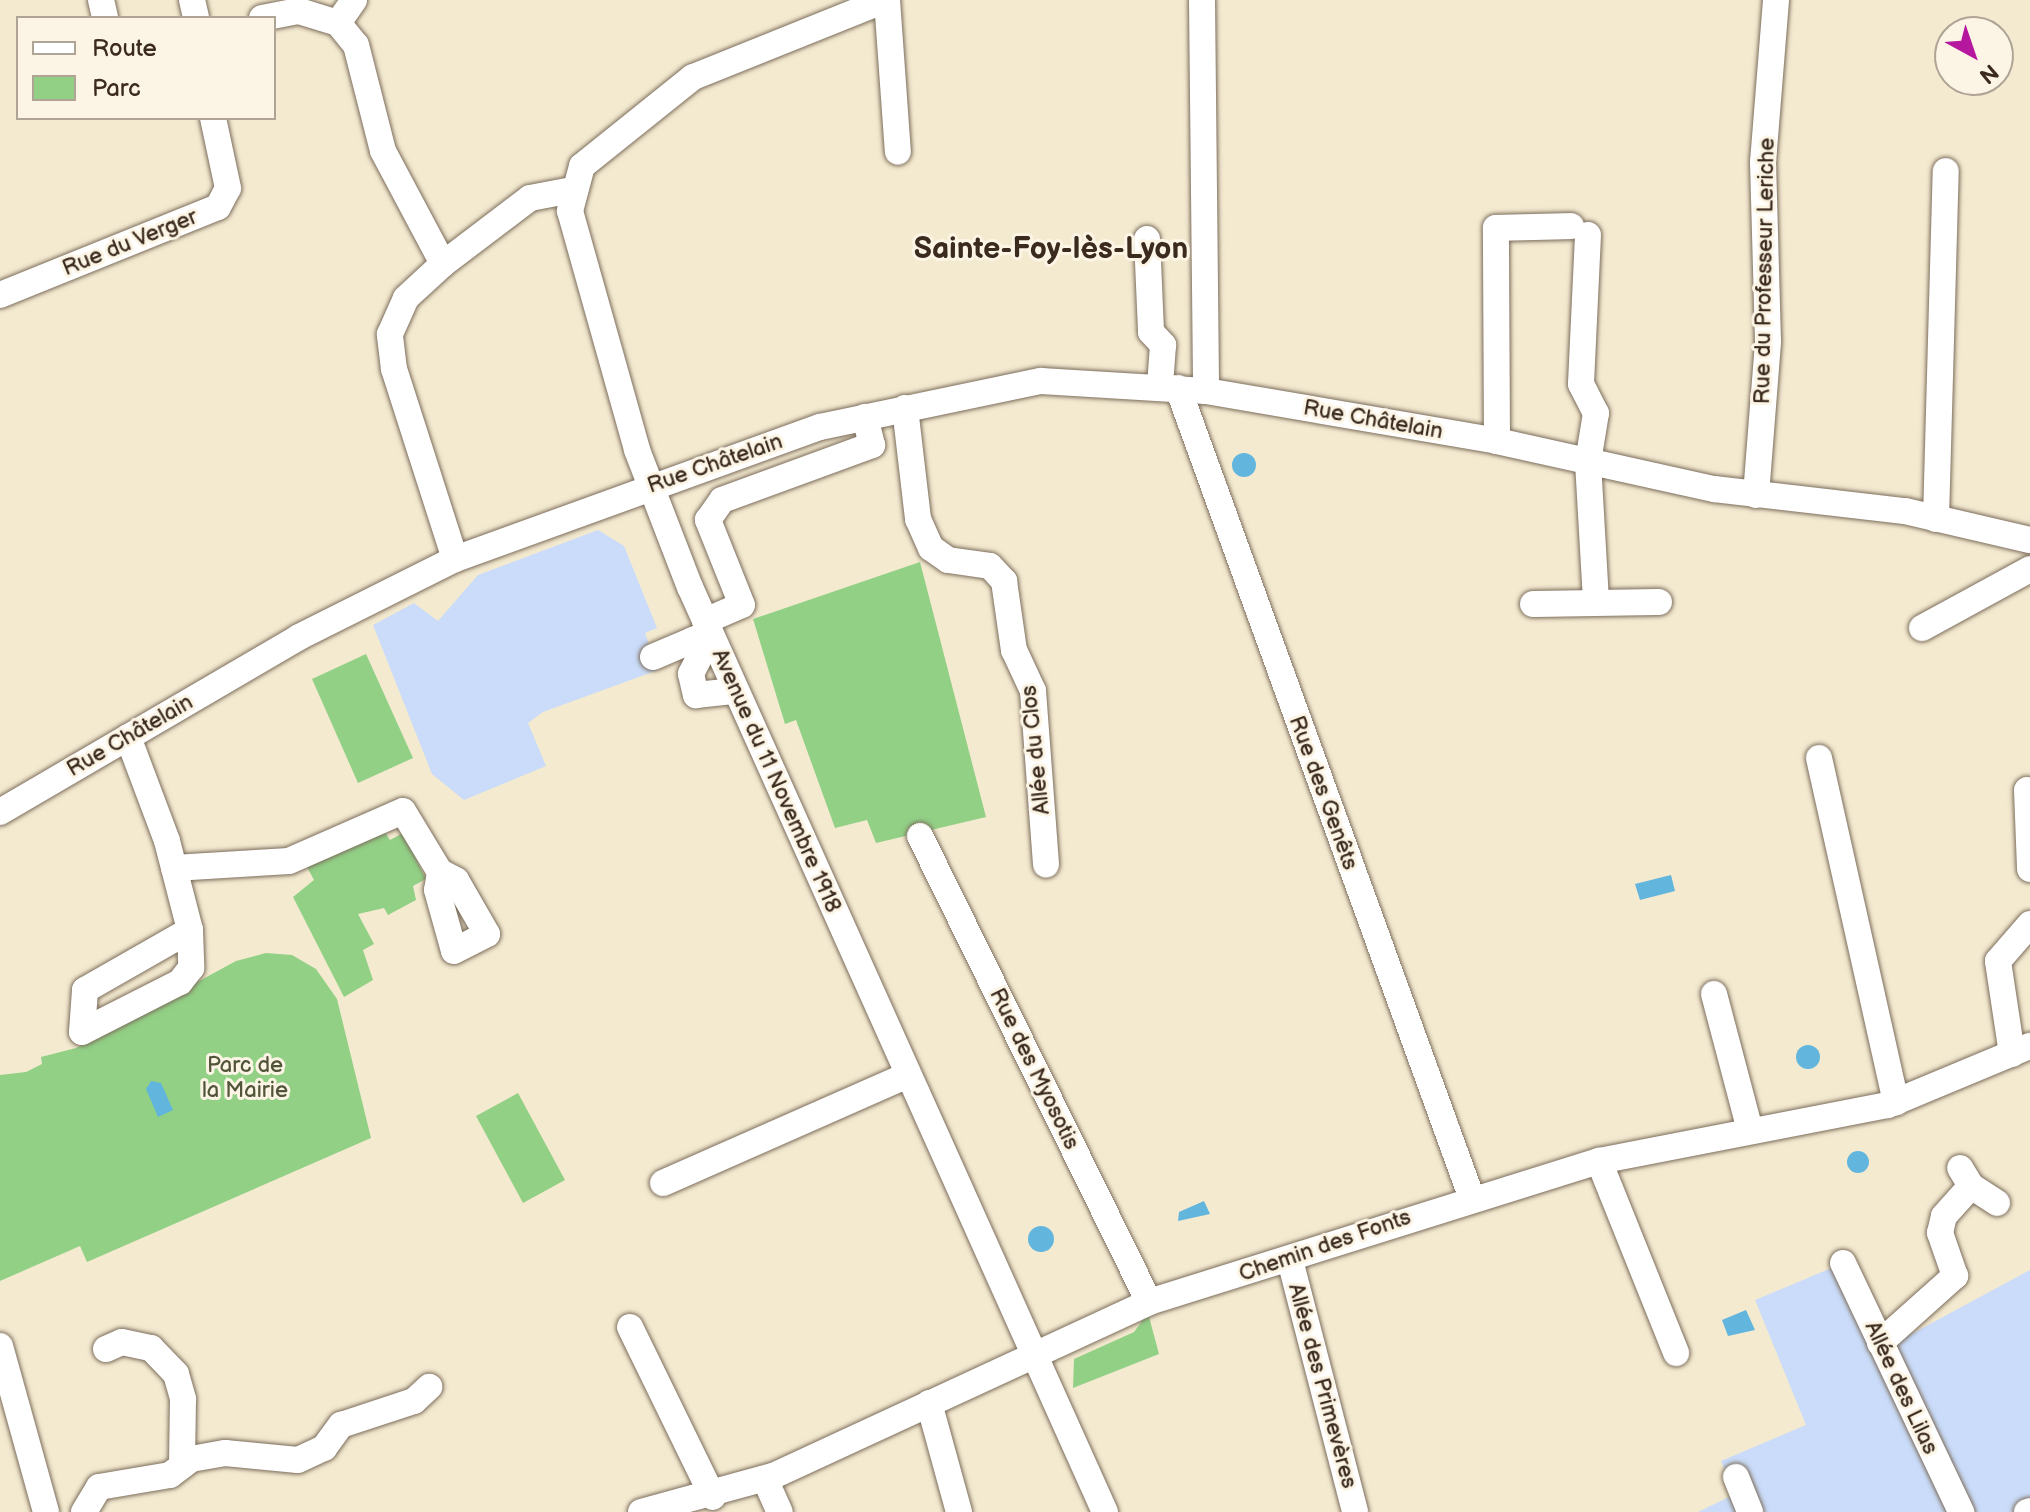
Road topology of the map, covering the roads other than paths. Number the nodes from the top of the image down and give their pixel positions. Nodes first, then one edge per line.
1 (354, 0) edge
2 (886, 0) edge
3 (1202, 0) edge
4 (1776, 0) edge
5 (273, 16) edge
6 (338, 23) junction
7 (213, 120) edge
8 (898, 152) dead end
9 (1946, 171) dead end
10 (572, 190) junction
11 (1147, 239) dead end
12 (443, 264) junction
13 (0, 295) edge
14 (1169, 387) junction
15 (1206, 391) junction
16 (905, 408) junction
17 (865, 417) junction
18 (1497, 441) junction
19 (1588, 462) junction
20 (651, 486) junction
21 (1756, 495) junction
22 (1936, 519) junction
23 (2030, 540) edge
24 (455, 559) junction
25 (2030, 569) edge
26 (1596, 599) junction
27 (1659, 602) dead end
28 (1533, 604) dead end
29 (1922, 628) dead end
30 (703, 631) junction
31 (653, 657) dead end
32 (735, 691) junction
33 (128, 737) junction
34 (1819, 758) dead end
35 (1841, 780) dead end
36 (2027, 790) dead end
37 (0, 812) edge
38 (920, 836) dead end
39 (1046, 865) dead end
40 (174, 868) junction
41 (2030, 869) edge
42 (440, 872) dead end
43 (2030, 924) edge
44 (190, 930) junction
45 (1714, 994) dead end
46 (2021, 1050) edge
47 (908, 1075) junction
48 (1903, 1099) junction
49 (1750, 1130) junction
50 (1599, 1161) junction
51 (663, 1183) dead end
52 (1471, 1196) junction
53 (1997, 1203) dead end
54 (1290, 1260) junction
55 (1843, 1263) dead end
56 (1149, 1302) junction
57 (630, 1327) dead end
58 (1880, 1343) junction
59 (0, 1346) edge
60 (106, 1349) dead end
61 (1676, 1353) dead end
62 (1034, 1354) junction
63 (429, 1387) dead end
64 (929, 1403) junction
65 (182, 1466) junction
66 (1736, 1477) dead end
67 (765, 1479) junction
68 (713, 1497) junction
69 (46, 1512) edge
70 (84, 1512) edge
71 (641, 1512) edge
72 (780, 1512) edge
73 (959, 1512) edge
74 (1105, 1512) edge
75 (1355, 1512) edge
76 (1750, 1512) edge
77 (1961, 1512) edge

1 - 6 street
2 - 8 street
2 - 10 street
3 - 15 street
4 - 21 street, Rue du Professeur Leriche
5 - 6 street
6 - 12 street
7 - 13 street, Rue du Verger
9 - 22 street
10 - 12 street
10 - 20 street, Avenue du 11 Novembre 1918
11 - 14 street
12 - 24 street
14 - 15 street, Rue Châtelain
14 - 16 street, Rue Châtelain
14 - 52 street, Rue des Genêts
15 - 18 street, Rue Châtelain
16 - 17 street, Rue Châtelain
16 - 39 street, Allée du Clos
17 - 20 street, Rue Châtelain
17 - 30 street
18 - 19 street, Rue Châtelain
18 - 19 street
19 - 21 street, Rue Châtelain
19 - 26 street
20 - 24 street, Rue Châtelain
20 - 30 street, Avenue du 11 Novembre 1918
21 - 22 street, Rue Châtelain
22 - 23 street, Rue Châtelain
24 - 33 street, Rue Châtelain
25 - 29 street
26 - 27 street
26 - 28 street
30 - 31 street
30 - 32 street, Avenue du 11 Novembre 1918
30 - 32 street
32 - 47 street, Avenue du 11 Novembre 1918
33 - 37 street, Rue Châtelain
33 - 40 street
34 - 48 street
35 - 48 street
36 - 41 street
38 - 56 street, Rue des Myosotis
40 - 42 street
40 - 44 street
43 - 46 street
44 - 44 street
45 - 49 street
46 - 48 street, Chemin des Fonts
47 - 51 street
47 - 62 street, Avenue du 11 Novembre 1918
48 - 49 street, Chemin des Fonts
49 - 50 street, Chemin des Fonts
50 - 52 street, Chemin des Fonts
50 - 61 street
52 - 54 street, Chemin des Fonts
53 - 58 street
54 - 56 street, Chemin des Fonts
54 - 75 street, Allée des Primevères
55 - 58 street, Allée des Lilas
56 - 62 street, Chemin des Fonts
57 - 68 street
58 - 77 street, Allée des Lilas
59 - 69 street
60 - 65 street
62 - 64 street, Chemin des Fonts
62 - 74 street, Avenue du 11 Novembre 1918
63 - 65 street
64 - 67 street, Chemin des Fonts
64 - 73 street
65 - 70 street
66 - 76 street
67 - 68 street, Chemin des Fonts
67 - 72 street
68 - 71 street, Chemin des Fonts

